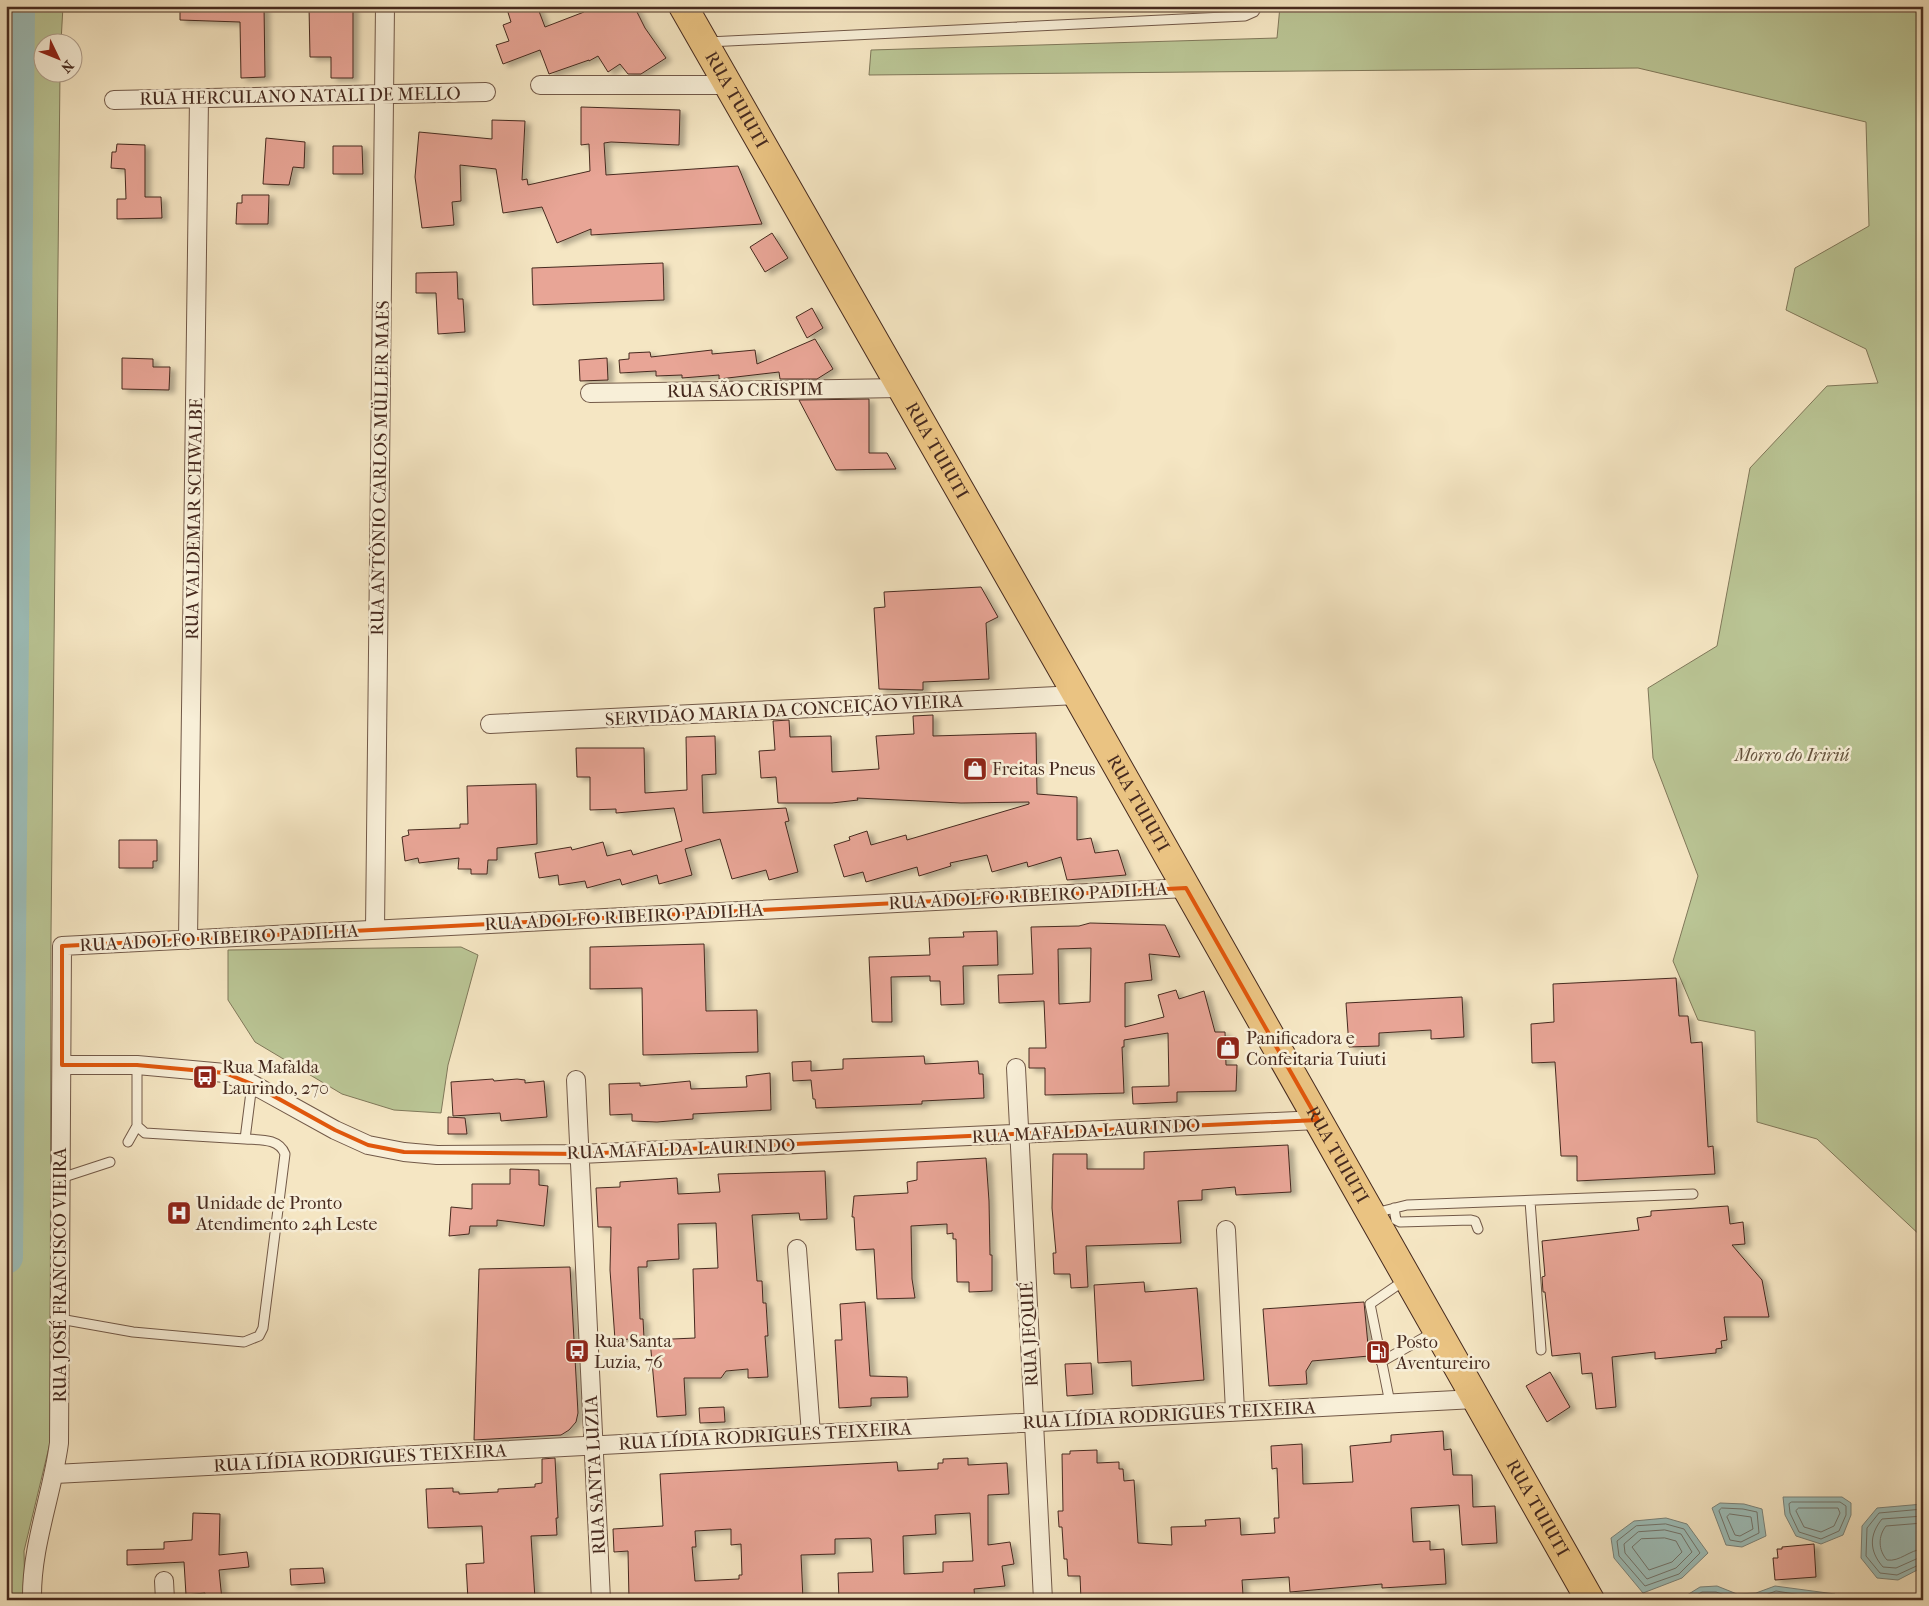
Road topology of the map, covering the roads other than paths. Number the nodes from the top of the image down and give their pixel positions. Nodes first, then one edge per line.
1 (385, 6) edge
2 (683, 6) edge
3 (1258, 6) edge
4 (702, 42) junction
5 (540, 85) dead end
6 (727, 85) junction
7 (486, 92) dead end
8 (384, 94) junction
9 (199, 98) junction
10 (114, 100) dead end
11 (901, 388) junction
12 (590, 393) dead end
13 (1078, 695) junction
14 (490, 724) dead end
15 (1186, 888) junction
16 (375, 930) junction
17 (188, 940) junction
18 (62, 946) joint
19 (137, 1064) junction
20 (62, 1065) junction
21 (1016, 1068) dead end
22 (576, 1080) dead end
23 (252, 1084) junction
24 (1318, 1120) junction
25 (137, 1126) junction
26 (1019, 1135) junction
27 (245, 1139) junction
28 (128, 1142) dead end
29 (580, 1154) junction
30 (110, 1162) dead end
31 (61, 1178) junction
32 (1694, 1194) dead end
33 (1530, 1201) junction
34 (1382, 1211) junction
35 (1478, 1229) dead end
36 (1226, 1230) dead end
37 (797, 1249) dead end
38 (1407, 1278) junction
39 (60, 1319) junction
40 (1436, 1331) junction
41 (1541, 1350) dead end
42 (1381, 1362) junction
43 (1475, 1399) junction
44 (1390, 1403) junction
45 (1235, 1411) junction
46 (1034, 1422) junction
47 (811, 1434) junction
48 (594, 1445) junction
49 (55, 1474) junction
50 (164, 1581) dead end
51 (32, 1600) edge
52 (165, 1600) edge
53 (601, 1600) edge
54 (1043, 1600) edge
55 (1590, 1600) edge

1 - 8 street, RUA ANTÔNIO CARLOS MÜLLER MAES
2 - 4 main road, RUA TUIUTI
3 - 4 lane
4 - 6 main road, RUA TUIUTI
5 - 6 street
6 - 11 main road, RUA TUIUTI
7 - 8 street, RUA HERCULANO NATALI DE MELLO
8 - 9 street, RUA HERCULANO NATALI DE MELLO
8 - 16 street, RUA ANTÔNIO CARLOS MÜLLER MAES
9 - 10 street, RUA HERCULANO NATALI DE MELLO
9 - 17 street, RUA VALDEMAR SCHWALBE
11 - 12 street, RUA SÃO CRISPIM
11 - 13 main road, RUA TUIUTI
13 - 14 street, SERVIDÃO MARIA DA CONCEIÇÃO VIEIRA
13 - 15 main road, RUA TUIUTI
15 - 16 street, RUA ADOLFO RIBEIRO PADILHA
15 - 24 main road, RUA TUIUTI
16 - 17 street, RUA ADOLFO RIBEIRO PADILHA
17 - 18 street, RUA ADOLFO RIBEIRO PADILHA
18 - 20 street, RUA JOSÉ FRANCISCO VIEIRA
19 - 20 street, RUA MAFALDA LAURINDO
19 - 23 street, RUA MAFALDA LAURINDO
19 - 25 lane
20 - 31 street, RUA JOSÉ FRANCISCO VIEIRA
21 - 26 street, RUA JEQUIÉ
22 - 29 street, RUA SANTA LUZIA
23 - 27 lane
23 - 29 street, RUA MAFALDA LAURINDO
24 - 26 street, RUA MAFALDA LAURINDO
24 - 34 main road, RUA TUIUTI
25 - 27 lane
25 - 28 lane
26 - 29 street, RUA MAFALDA LAURINDO
26 - 46 street, RUA JEQUIÉ
27 - 39 lane
29 - 48 street, RUA SANTA LUZIA
30 - 31 lane
31 - 39 street, RUA JOSÉ FRANCISCO VIEIRA
32 - 33 lane
33 - 34 lane
33 - 41 lane
34 - 35 lane
34 - 38 main road, RUA TUIUTI
36 - 45 street
37 - 47 street
38 - 40 main road, RUA TUIUTI
38 - 42 lane
39 - 49 street, RUA JOSÉ FRANCISCO VIEIRA
40 - 42 lane
40 - 43 main road, RUA TUIUTI
42 - 44 lane
43 - 44 street, RUA LÍDIA RODRIGUES TEIXEIRA
43 - 55 main road, RUA TUIUTI
44 - 45 street, RUA LÍDIA RODRIGUES TEIXEIRA
45 - 46 street, RUA LÍDIA RODRIGUES TEIXEIRA
46 - 47 street, RUA LÍDIA RODRIGUES TEIXEIRA
46 - 54 street, RUA JEQUIÉ
47 - 48 street, RUA LÍDIA RODRIGUES TEIXEIRA
48 - 49 street, RUA LÍDIA RODRIGUES TEIXEIRA
48 - 53 street, RUA SANTA LUZIA
49 - 51 street, RUA JOSÉ FRANCISCO VIEIRA
50 - 52 street

